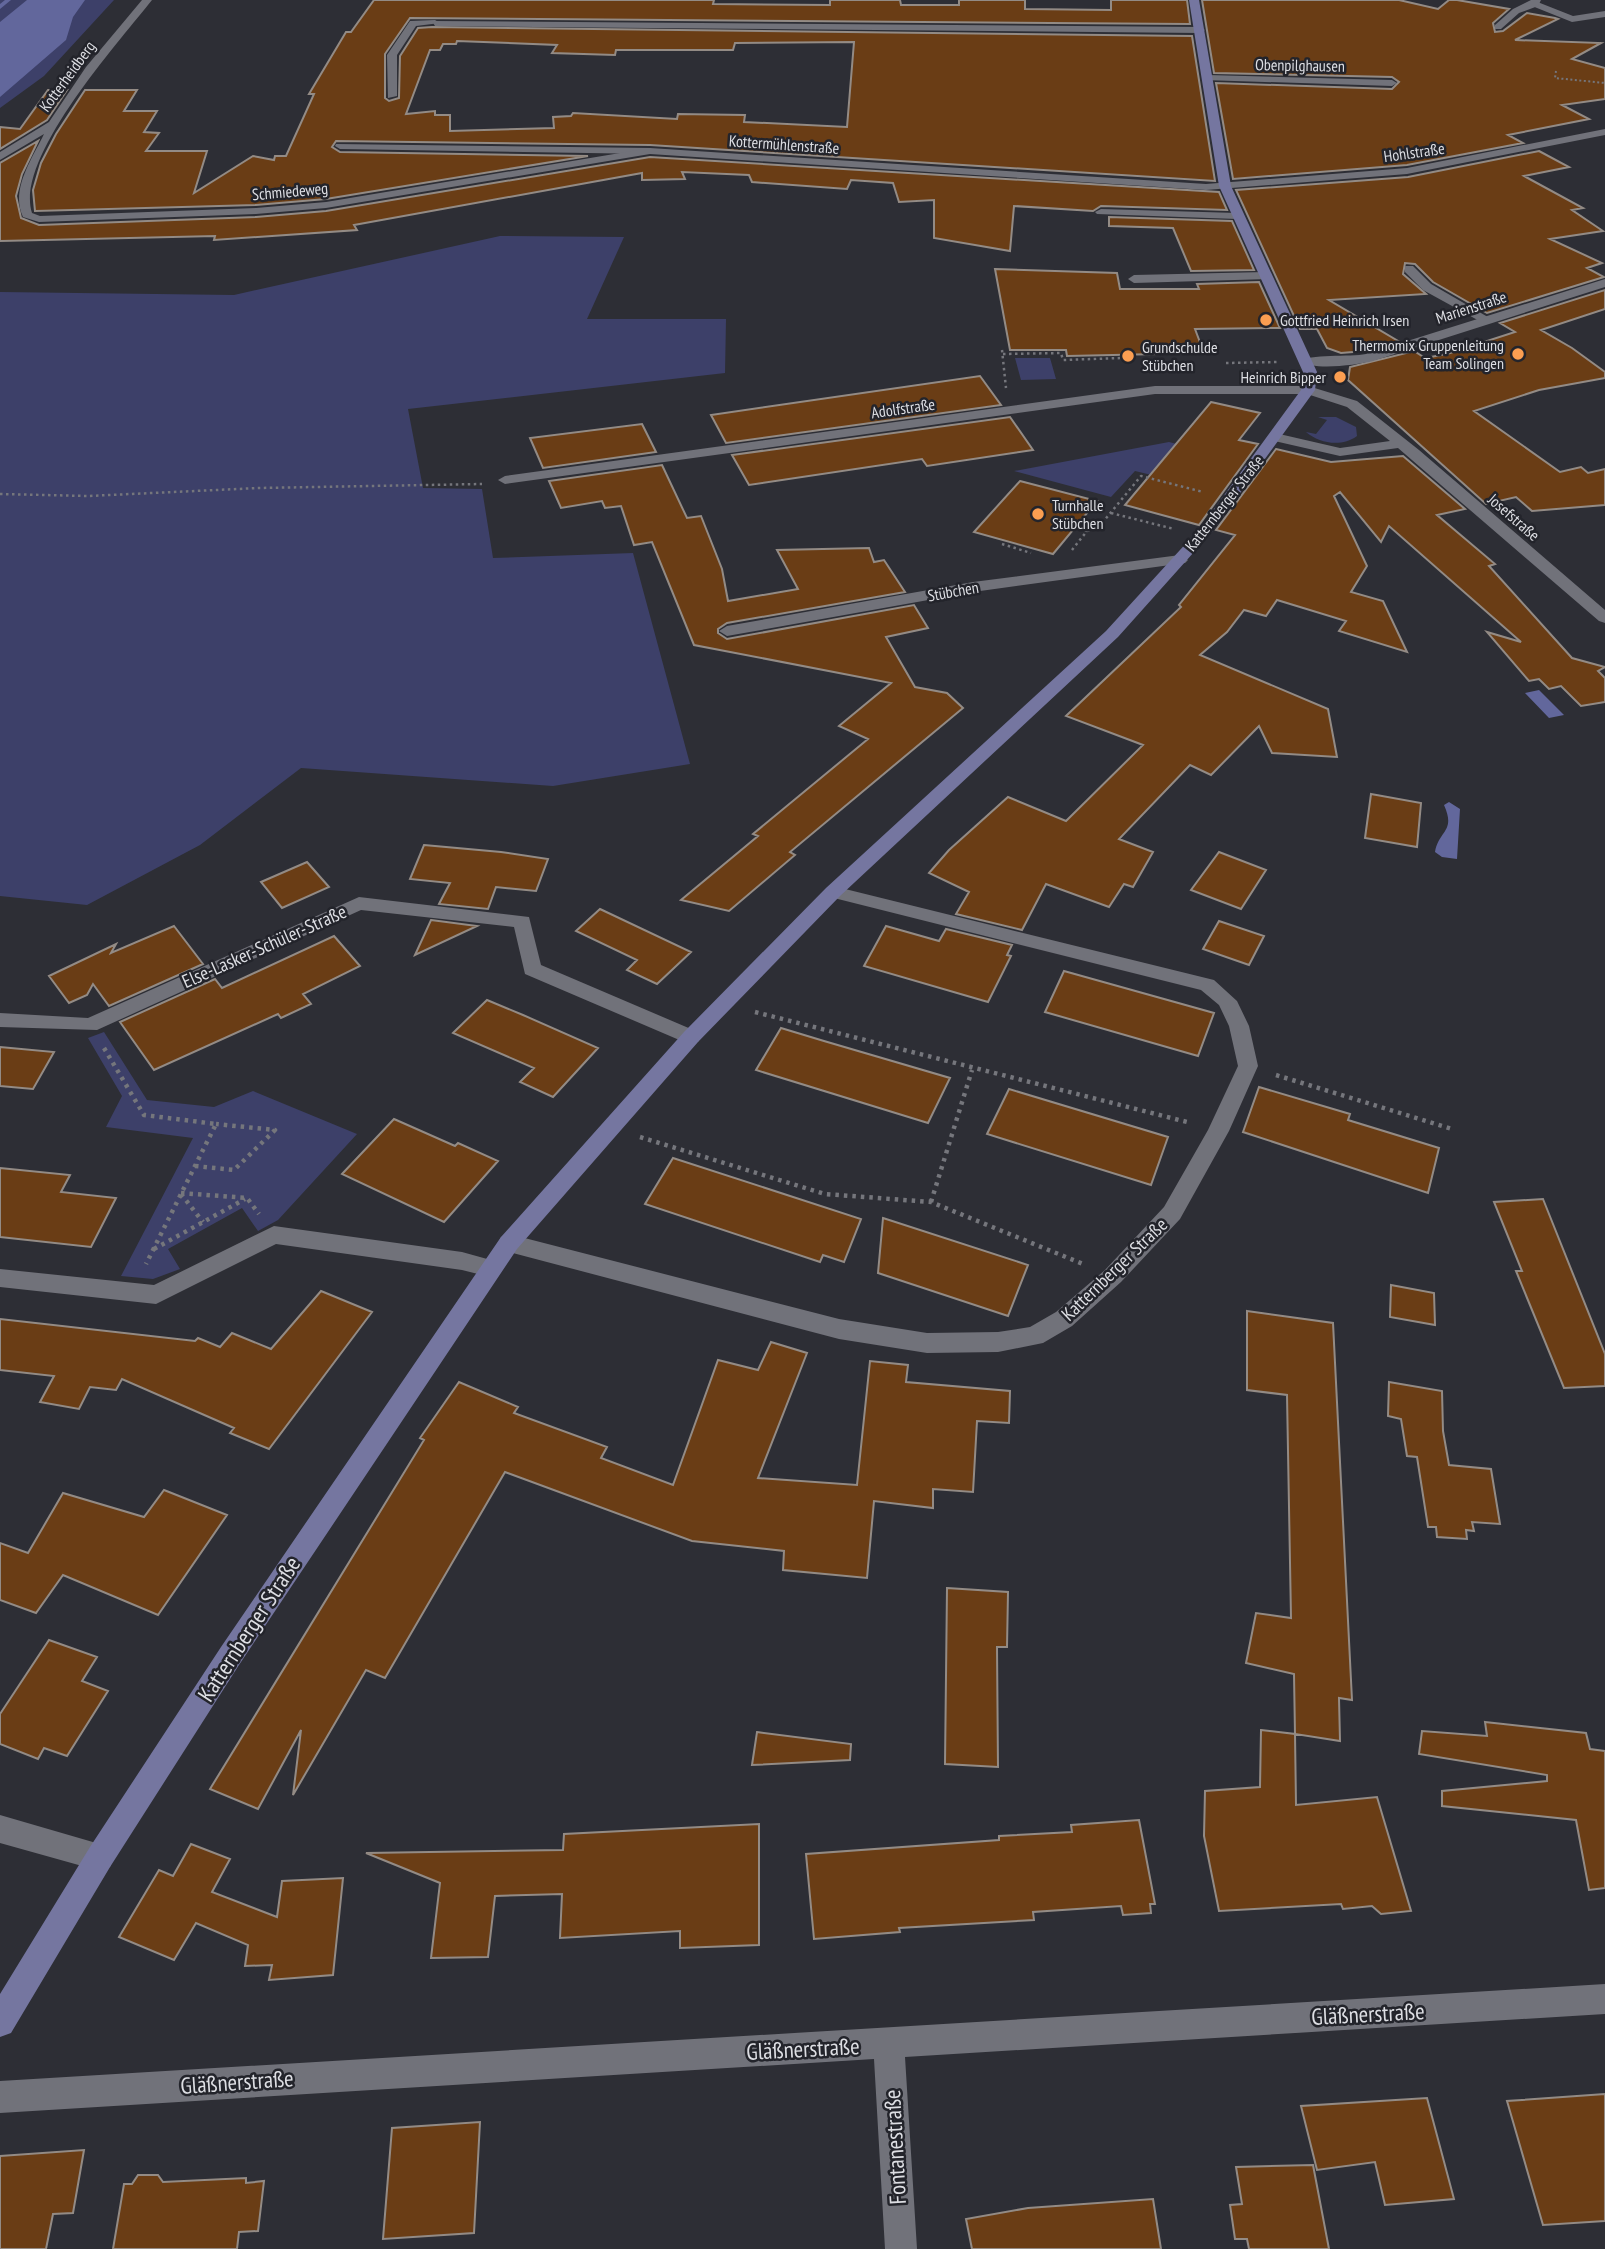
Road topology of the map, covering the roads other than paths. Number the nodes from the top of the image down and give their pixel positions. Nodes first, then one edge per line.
1 (147, 0) edge
2 (1194, 0) edge
3 (1535, 2) edge
4 (1605, 14) edge
5 (1498, 27) dead end
6 (1200, 30) junction
7 (1208, 78) junction
8 (1392, 83) dead end
9 (392, 96) dead end
10 (53, 124) junction
11 (1605, 132) edge
12 (340, 146) dead end
13 (650, 151) junction
14 (0, 157) edge
15 (1225, 186) junction
16 (1101, 212) dead end
17 (1237, 216) junction
18 (1409, 269) dead end
19 (1265, 276) junction
20 (1134, 279) dead end
21 (1605, 283) edge
22 (1487, 320) junction
23 (1306, 362) junction
24 (1308, 390) junction
25 (1275, 437) junction
26 (1401, 443) junction
27 (505, 480) road end
28 (1180, 560) junction
29 (1605, 618) edge
30 (727, 631) dead end
31 (833, 892) junction
32 (0, 1020) edge
33 (691, 1037) junction
34 (509, 1243) junction
35 (490, 1268) junction
36 (0, 1278) edge
37 (0, 1829) edge
38 (100, 1857) junction
39 (1605, 1999) edge
40 (0, 2022) edge
41 (890, 2044) junction
42 (0, 2097) edge
43 (901, 2249) edge

1 - 10 street, Kotterheidberg
2 - 6 street
3 - 4 street
3 - 5 street
6 - 7 street
6 - 9 street
7 - 8 street, Obenpilghausen
7 - 15 street
10 - 13 street, Schmiedeweg
10 - 14 street, Kotterheidberg
11 - 15 street, Hohlstraße
12 - 13 street, Kottermühlenstraße
13 - 15 street, Kottermühlenstraße
15 - 17 street
16 - 17 street
17 - 19 street
18 - 22 street
19 - 20 street
19 - 23 street
21 - 22 street, Marienstraße
22 - 23 street, Marienstraße
23 - 24 street
24 - 25 street, Katternberger Straße
24 - 26 street, Josefstraße
24 - 27 street, Adolfstraße
25 - 26 street
25 - 28 street, Katternberger Straße
26 - 29 street, Josefstraße
28 - 30 street, Stübchen
28 - 31 street, Katternberger Straße
31 - 33 street, Katternberger Straße
31 - 34 street, Katternberger Straße
32 - 33 street, Else-Lasker-Schüler-Straße
33 - 34 street, Katternberger Straße
34 - 35 street, Katternberger Straße
35 - 36 street
35 - 38 street, Katternberger Straße
37 - 38 street
38 - 40 street, Katternberger Straße
39 - 41 street, Gläßnerstraße
41 - 42 street, Gläßnerstraße
41 - 43 street, Fontanestraße

